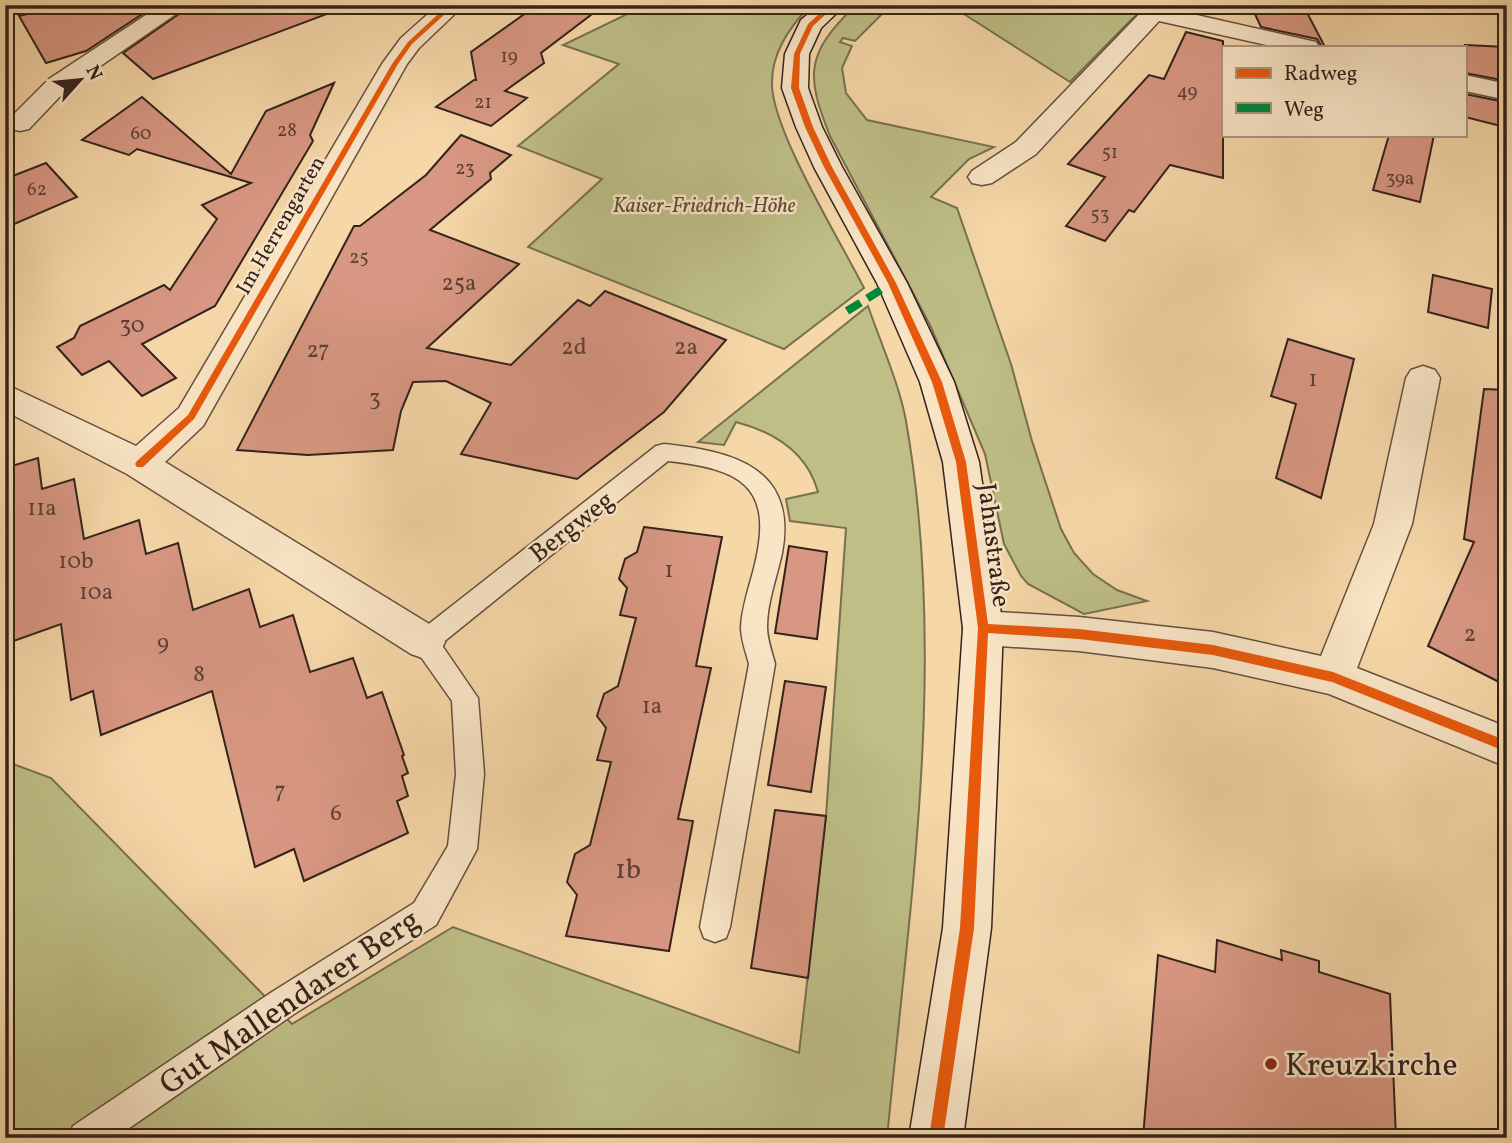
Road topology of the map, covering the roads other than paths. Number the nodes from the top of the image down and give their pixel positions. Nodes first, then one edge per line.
1 (177, 5) edge
2 (452, 5) edge
3 (833, 5) edge
4 (1158, 9) edge
5 (1303, 46) edge
6 (1466, 83) edge
7 (1507, 92) edge
8 (20, 123) dead end
9 (982, 177) dead end
10 (1423, 379) dead end
11 (5, 396) edge
12 (140, 464) junction
13 (983, 628) junction
14 (425, 642) junction
15 (1334, 677) junction
16 (1507, 747) edge
17 (715, 927) dead end
18 (85, 1138) edge
19 (936, 1138) edge

1 - 8 street
2 - 12 street, Im Herrengarten
3 - 13 street, Jahnstraße
4 - 5 street
4 - 9 street
6 - 7 street
10 - 15 street
11 - 12 street
12 - 14 street
13 - 15 street
13 - 19 street, Jahnstraße
14 - 17 lane, Bergweg
14 - 18 lane, Gut Mallendarer Berg
15 - 16 street

